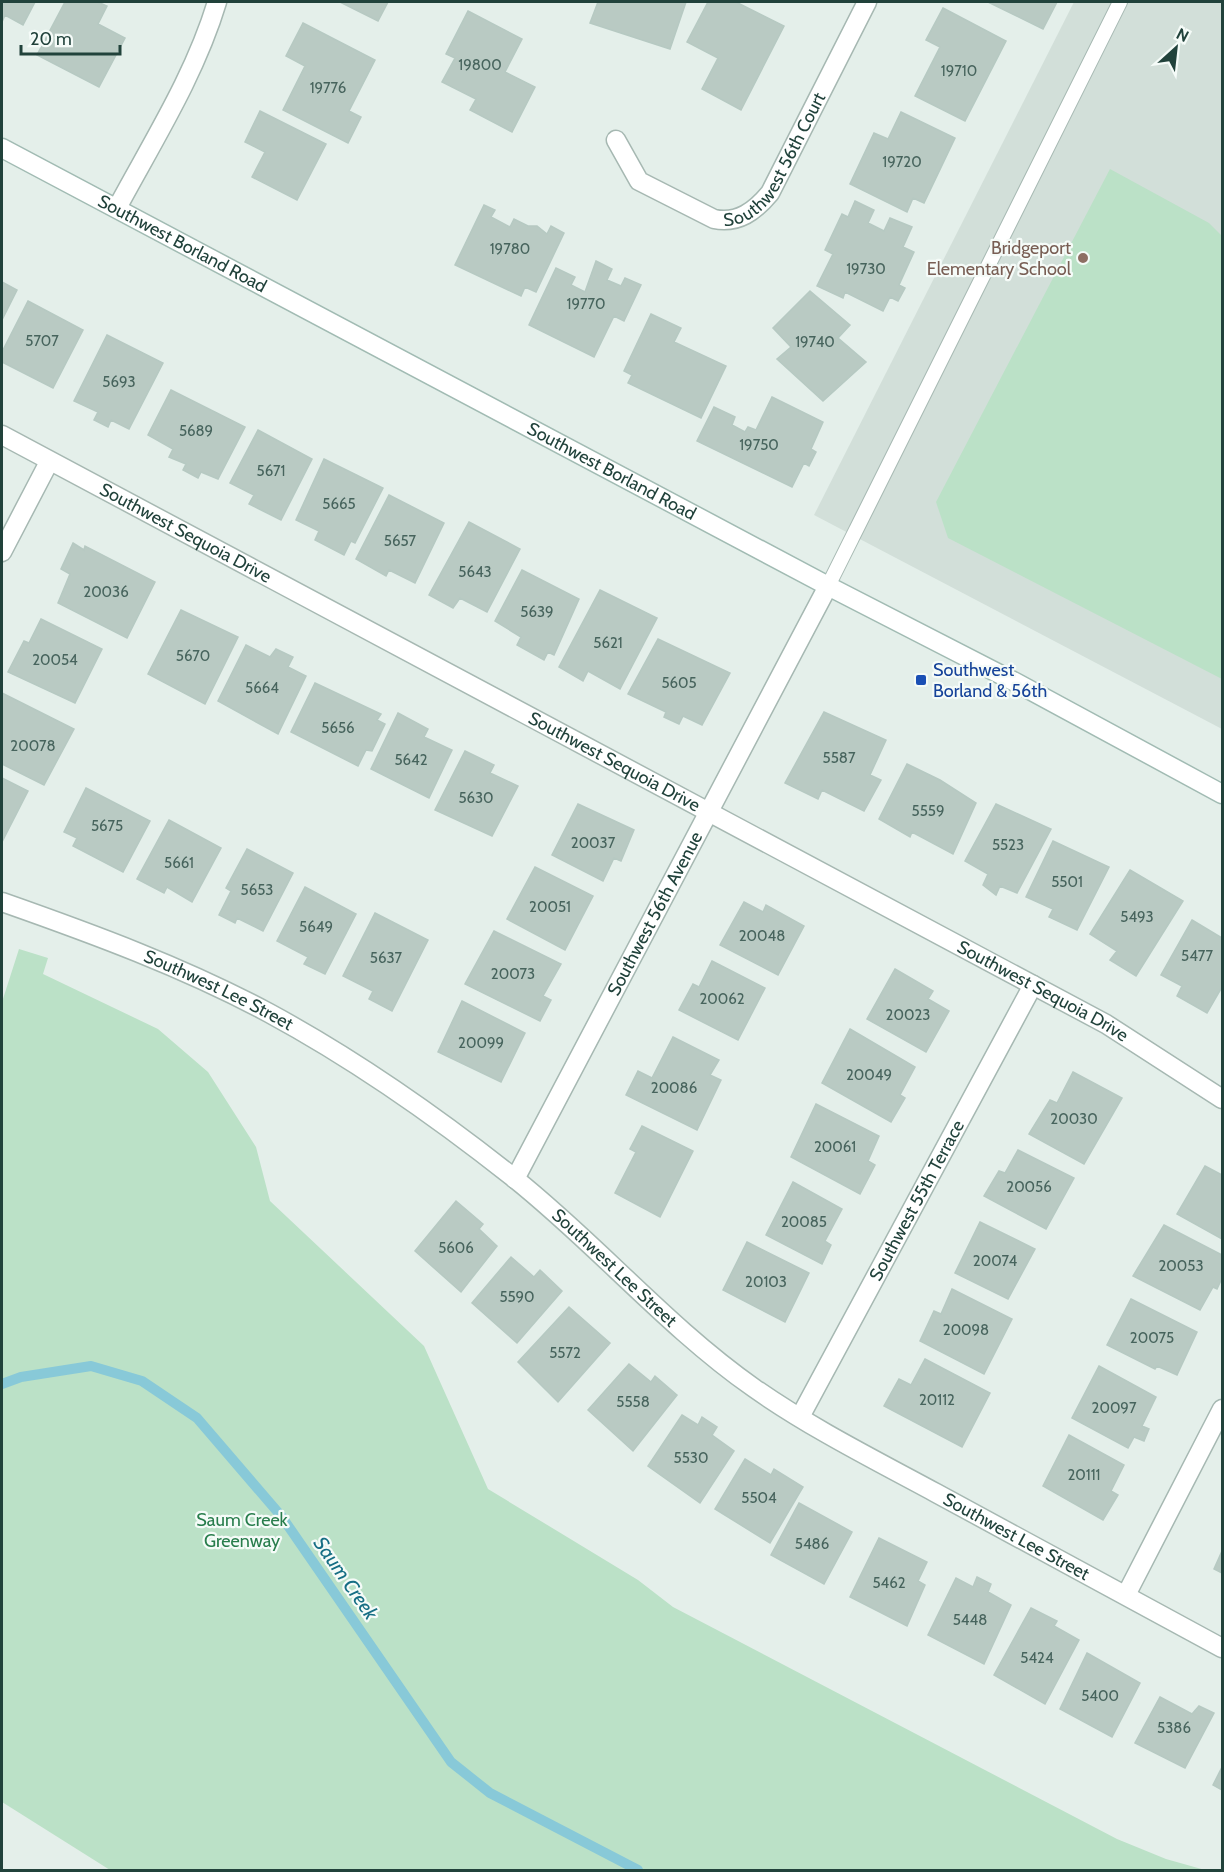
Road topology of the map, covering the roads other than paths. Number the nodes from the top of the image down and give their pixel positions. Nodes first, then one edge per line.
1 (218, 2) edge
2 (867, 2) edge
3 (1120, 2) edge
4 (616, 140) dead end
5 (2, 148) edge
6 (117, 208) junction
7 (2, 435) edge
8 (49, 462) junction
9 (2, 552) edge
10 (828, 586) junction
11 (1222, 794) edge
12 (708, 811) junction
13 (2, 902) edge
14 (1033, 985) junction
15 (1222, 1099) edge
16 (515, 1179) junction
17 (1222, 1409) edge
18 (800, 1417) junction
19 (1126, 1595) junction
20 (1222, 1648) edge

1 - 6 street
2 - 4 street, Southwest 56th Court
3 - 10 lane
5 - 6 street, Southwest Borland Road
6 - 10 street, Southwest Borland Road
7 - 8 street, Southwest Sequoia Drive
8 - 9 street
8 - 12 street, Southwest Sequoia Drive
10 - 11 street, Southwest Borland Road
10 - 12 street, Southwest 56th Avenue
12 - 14 street, Southwest Sequoia Drive
12 - 16 street, Southwest 56th Avenue
13 - 16 street, Southwest Lee Street
14 - 15 street, Southwest Sequoia Drive
14 - 18 street, Southwest 55th Terrace
16 - 18 street, Southwest Lee Street
17 - 19 street
18 - 19 street, Southwest Lee Street
19 - 20 street, Southwest Lee Street

